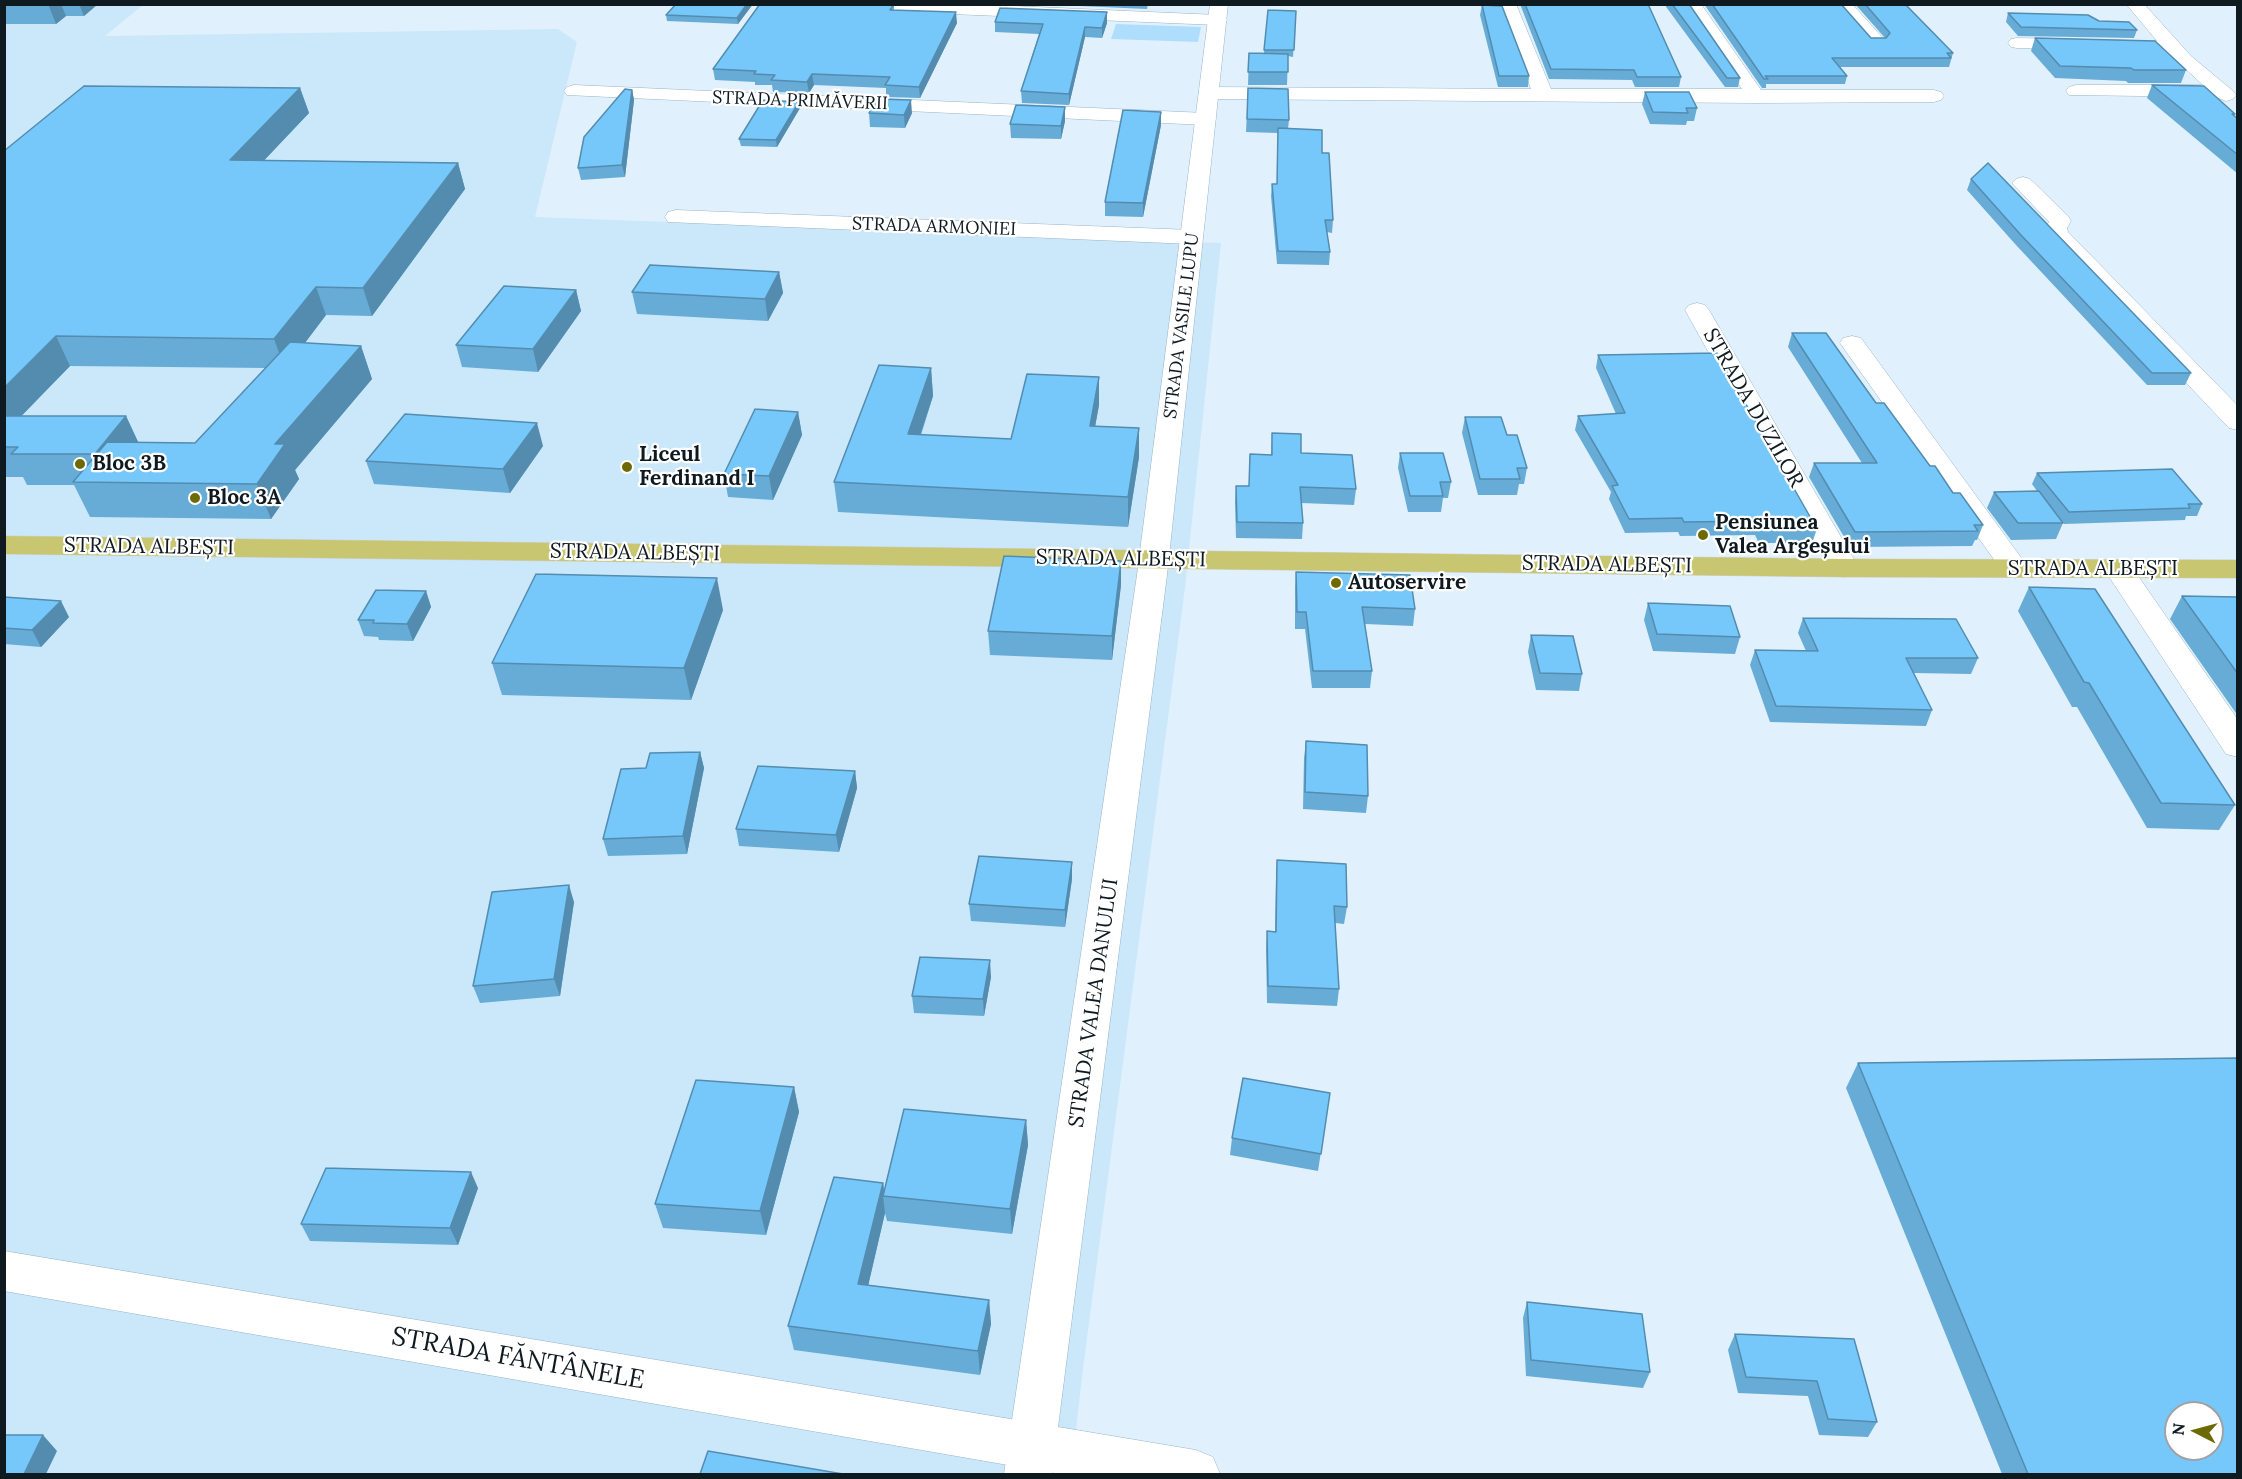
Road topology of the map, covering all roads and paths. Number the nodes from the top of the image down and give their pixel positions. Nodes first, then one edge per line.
1 (830, 4) edge
2 (1507, 4) edge
3 (1692, 4) edge
4 (1842, 4) edge
5 (2134, 4) edge
6 (1218, 12) edge
7 (1876, 41) edge
8 (2017, 43) dead end
9 (2171, 47) junction
10 (574, 91) dead end
11 (2076, 91) dead end
12 (2221, 91) junction
13 (1209, 93) junction
14 (1544, 96) junction
15 (1934, 96) dead end
16 (1757, 97) junction
17 (2238, 103) edge
18 (1206, 119) junction
19 (2023, 183) dead end
20 (676, 217) dead end
21 (1192, 237) junction
22 (1697, 310) dead end
23 (1852, 343) dead end
24 (2238, 422) edge
25 (4, 545) edge
26 (1154, 559) junction
27 (1844, 568) junction
28 (2015, 569) junction
29 (2119, 569) junction
30 (2238, 569) edge
31 (2238, 746) edge
32 (4, 1271) edge
33 (1030, 1460) edge
34 (1196, 1474) edge

1 - 6 street
2 - 14 street
3 - 16 street
4 - 7 street
5 - 9 street
6 - 13 street, STRADA VASILE LUPU
8 - 9 street
9 - 12 street
10 - 18 street, STRADA PRIMĂVERII
11 - 12 street
12 - 17 street
13 - 14 street
13 - 18 street, STRADA VASILE LUPU
14 - 16 street
15 - 16 street
18 - 21 street, STRADA VASILE LUPU
19 - 24 street
20 - 21 street, STRADA ARMONIEI
21 - 26 street, STRADA VASILE LUPU
22 - 27 street, STRADA DUZILOR
23 - 28 street
25 - 26 main road, STRADA ALBEȘTI
26 - 27 main road, STRADA ALBEȘTI
26 - 33 street, STRADA VALEA DANULUI
27 - 28 main road, STRADA ALBEȘTI
28 - 29 main road, STRADA ALBEȘTI
29 - 30 main road, STRADA ALBEȘTI
29 - 31 street
32 - 33 street, STRADA FĂNTÂNELE
33 - 34 street

